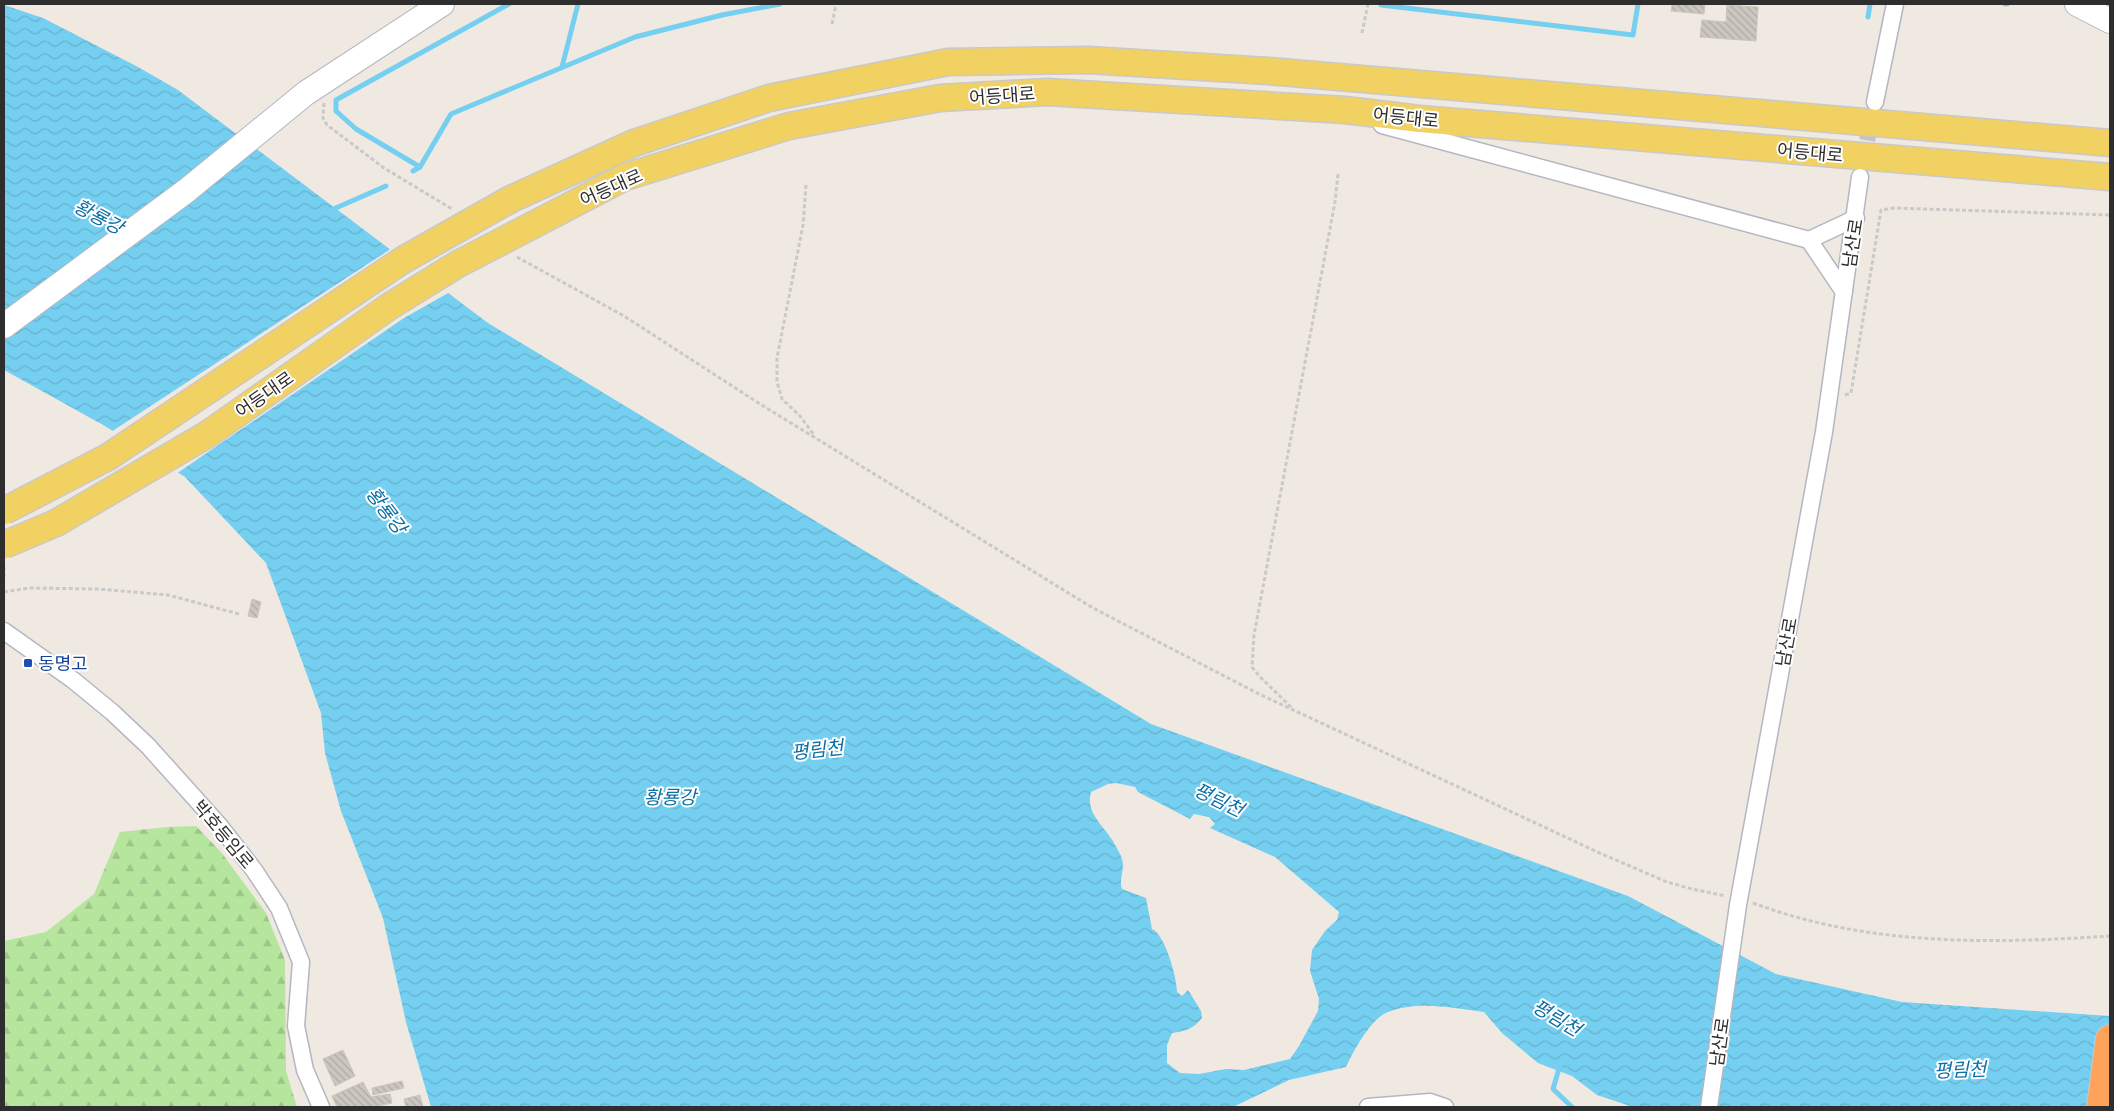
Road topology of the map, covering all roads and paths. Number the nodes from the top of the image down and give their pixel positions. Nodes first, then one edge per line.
1 (442, 4) edge
2 (836, 4) edge
3 (1368, 4) edge
4 (1894, 4) edge
5 (2077, 4) edge
6 (2110, 21) edge
7 (832, 24) dead end
8 (1362, 33) dead end
9 (326, 80) junction
10 (1874, 102) tunnel mouth
11 (1325, 109) junction
12 (2110, 143) edge
13 (1338, 174) dead end
14 (1860, 177) tunnel mouth
15 (2110, 177) edge
16 (806, 185) dead end
17 (452, 209) dead end
18 (2110, 215) edge
19 (1856, 218) junction
20 (1808, 240) junction
21 (516, 256) dead end
22 (1844, 292) junction
23 (4, 326) edge
24 (1829, 402) junction
25 (816, 438) junction
26 (4, 511) edge
27 (4, 545) edge
28 (4, 592) edge
29 (239, 614) dead end
30 (4, 631) edge
31 (1294, 709) junction
32 (1739, 902) junction
33 (2110, 936) edge
34 (2110, 1039) edge
35 (321, 1107) edge
36 (1368, 1107) edge
37 (1445, 1107) edge
38 (1709, 1107) edge
39 (2101, 1107) edge

1 - 9 main road
2 - 7 path
3 - 8 path
4 - 10 street
5 - 6 main road
9 - 17 path
9 - 23 main road
11 - 15 main road, 어등대로
11 - 20 street
11 - 27 main road, 어등대로, bridge
12 - 26 main road, 어등대로, bridge
13 - 31 path
14 - 19 street, 남산로
16 - 25 path
18 - 24 path
19 - 20 street
19 - 22 street, 남산로
20 - 22 street
21 - 25 path
22 - 24 street, 남산로
24 - 32 street, 남산로
25 - 31 path
28 - 29 path
30 - 35 street, 박호등임로
31 - 32 path
32 - 33 path
32 - 38 street, 남산로
34 - 39 highway
36 - 37 street

